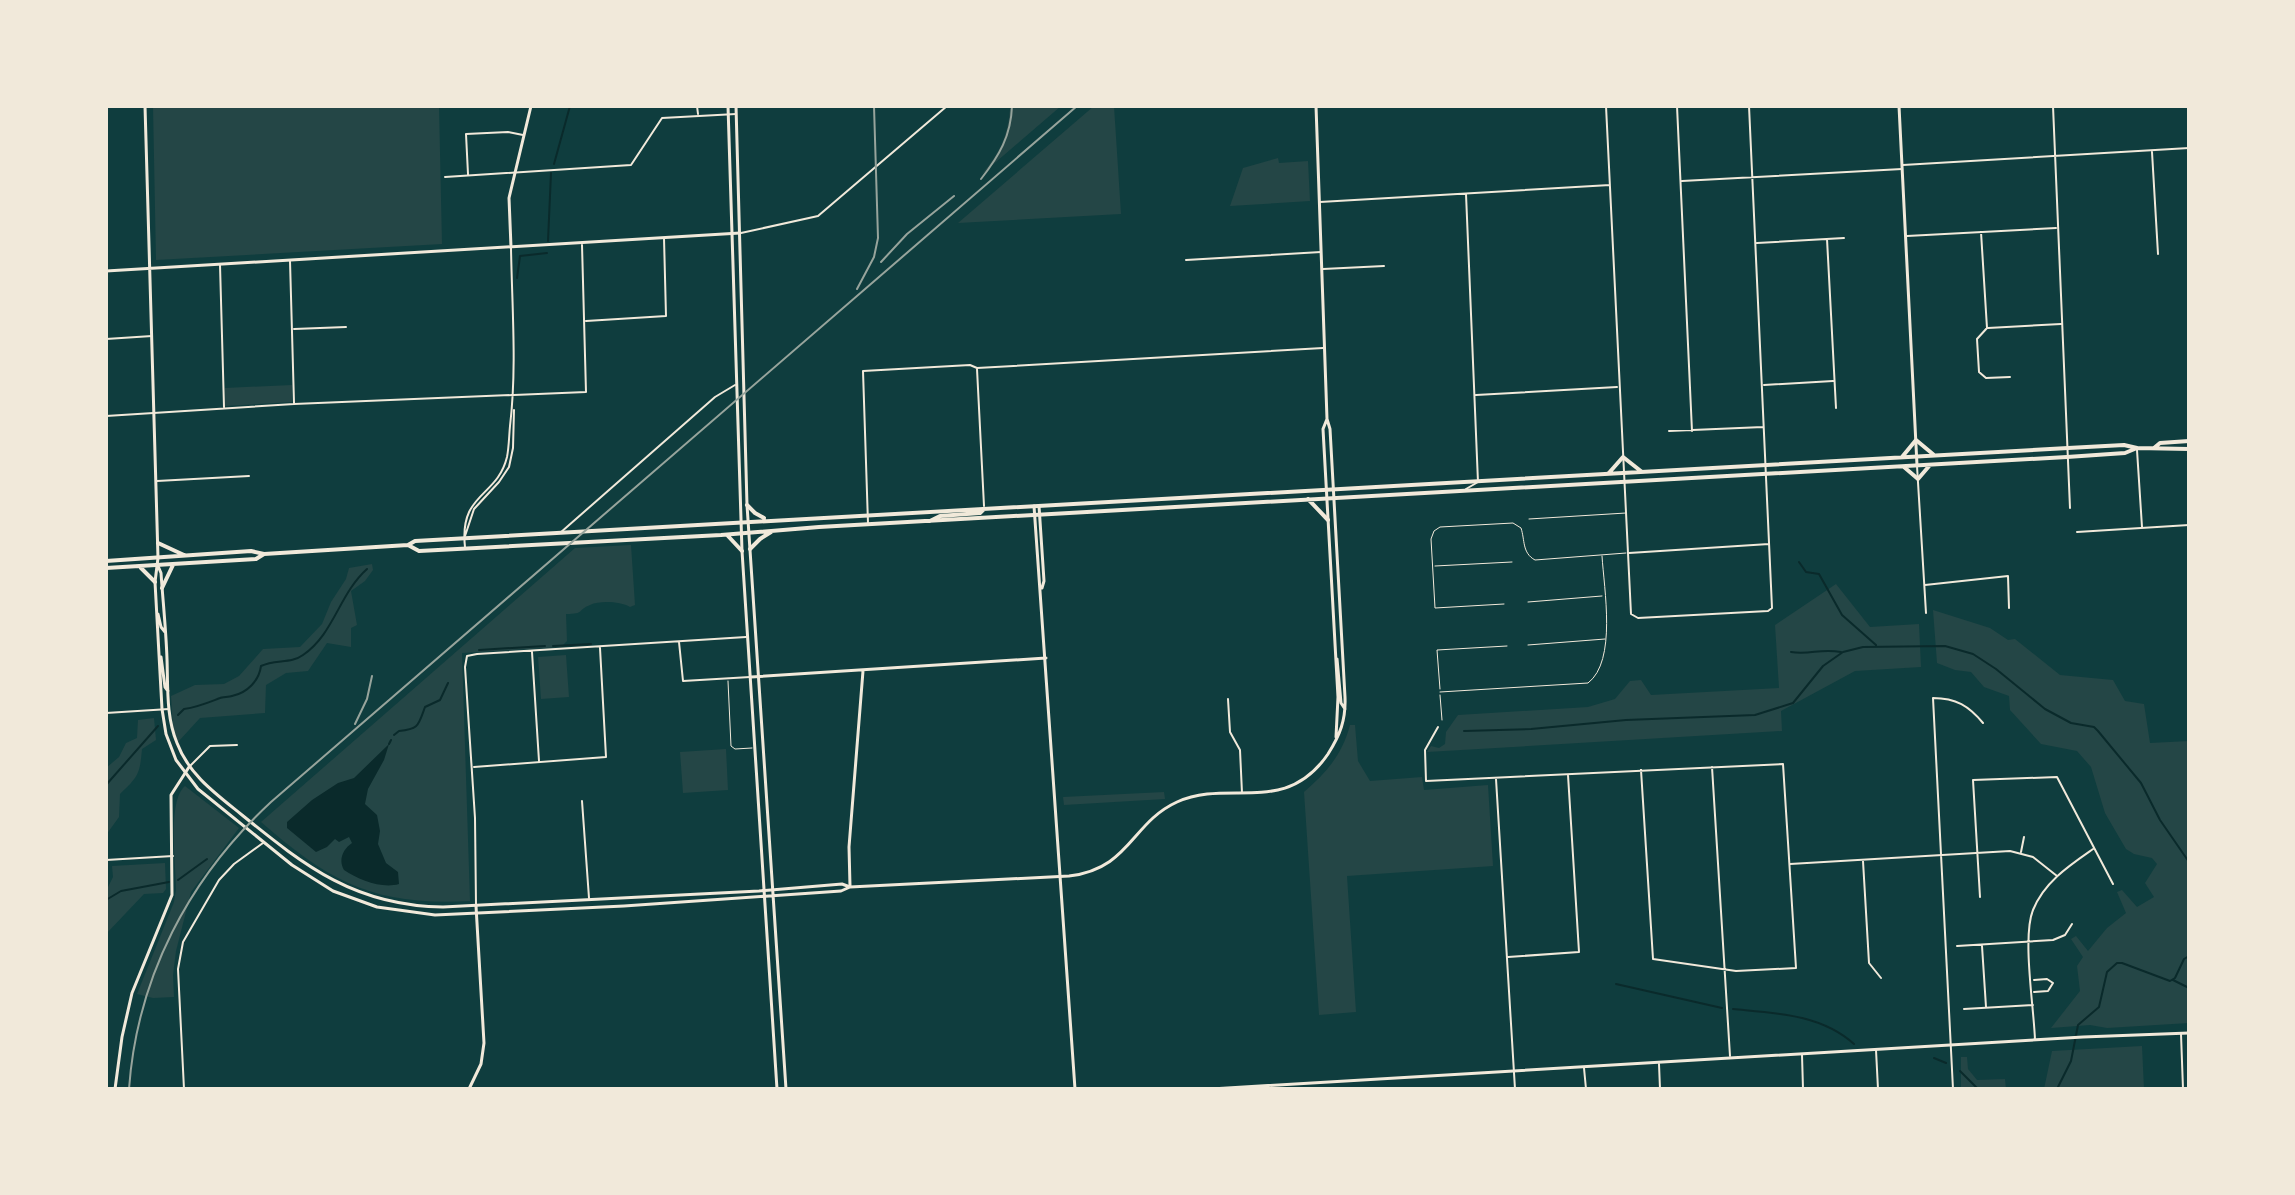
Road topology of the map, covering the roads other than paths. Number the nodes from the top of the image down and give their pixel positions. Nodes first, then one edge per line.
1 (145, 106) edge
2 (531, 106) edge
3 (697, 106) edge
4 (728, 106) edge
5 (736, 106) edge
6 (947, 106) edge
7 (1316, 106) edge
8 (1606, 106) edge
9 (1677, 106) edge
10 (1749, 106) edge
11 (1899, 106) edge
12 (2053, 106) edge
13 (736, 114) junction
14 (729, 115) junction
15 (698, 116) junction
16 (525, 135) junction
17 (2189, 148) edge
18 (2152, 150) junction
19 (2054, 156) junction
20 (1902, 167) junction
21 (515, 171) junction
22 (468, 175) junction
23 (445, 177) dead end
24 (1752, 177) junction
25 (1681, 181) junction
26 (1610, 185) junction
27 (1466, 194) junction
28 (1319, 202) junction
29 (2057, 228) junction
30 (1981, 232) junction
31 (740, 233) junction
32 (732, 234) junction
33 (1906, 236) junction
34 (664, 238) junction
35 (1844, 238) dead end
36 (1827, 239) junction
37 (582, 243) junction
38 (1756, 243) junction
39 (511, 247) junction
40 (1321, 252) junction
41 (2158, 254) dead end
42 (289, 260) junction
43 (1186, 260) dead end
44 (220, 264) junction
45 (1384, 266) dead end
46 (150, 268) junction
47 (1322, 269) junction
48 (106, 271) edge
49 (585, 321) junction
50 (2062, 324) junction
51 (346, 327) dead end
52 (1987, 328) junction
53 (293, 329) junction
54 (152, 336) junction
55 (106, 339) edge
56 (1325, 348) junction
57 (977, 368) junction
58 (2010, 377) dead end
59 (1834, 381) junction
60 (736, 385) junction
61 (1762, 385) junction
62 (1619, 387) junction
63 (514, 395) junction
64 (1475, 395) junction
65 (294, 404) junction
66 (224, 408) junction
67 (1836, 408) dead end
68 (154, 413) junction
69 (106, 416) edge
70 (1327, 419) junction
71 (1764, 427) junction
72 (1669, 431) dead end
73 (1692, 431) junction
74 (1916, 440) junction
75 (2189, 441) edge
76 (2068, 448) junction
77 (2137, 448) junction
78 (2154, 448) junction
79 (2189, 449) edge
80 (1934, 455) junction
81 (1916, 456) junction
82 (1623, 457) junction
83 (1902, 457) junction
84 (2067, 457) junction
85 (1766, 465) junction
86 (1917, 465) junction
87 (1930, 465) junction
88 (1903, 466) junction
89 (1642, 472) junction
90 (1624, 473) junction
91 (1608, 474) junction
92 (1765, 474) junction
93 (249, 476) dead end
94 (1918, 479) junction
95 (155, 481) junction
96 (1478, 482) junction
97 (1624, 482) junction
98 (1326, 491) junction
99 (1333, 491) junction
100 (1464, 491) junction
101 (1327, 498) junction
102 (1334, 498) junction
103 (1308, 499) junction
104 (747, 505) junction
105 (1037, 506) junction
106 (2070, 508) dead end
107 (984, 509) junction
108 (1626, 513) junction
109 (1037, 515) junction
110 (868, 516) junction
111 (1529, 519) dead end
112 (770, 520) junction
113 (1328, 520) junction
114 (740, 521) junction
115 (748, 521) junction
116 (927, 522) junction
117 (867, 525) junction
118 (2189, 525) edge
119 (2142, 528) junction
120 (774, 531) junction
121 (2077, 532) dead end
122 (559, 533) junction
123 (741, 533) junction
124 (749, 533) junction
125 (721, 535) junction
126 (464, 539) junction
127 (158, 543) junction
128 (547, 543) junction
129 (1769, 544) junction
130 (408, 545) junction
131 (465, 548) junction
132 (750, 549) junction
133 (742, 551) junction
134 (1628, 553) junction
135 (264, 554) junction
136 (1602, 555) junction
137 (186, 556) junction
138 (158, 558) junction
139 (106, 561) edge
140 (1512, 562) dead end
141 (173, 565) junction
142 (158, 566) junction
143 (1432, 566) junction
144 (139, 567) junction
145 (106, 568) edge
146 (155, 582) junction
147 (1924, 585) junction
148 (162, 588) junction
149 (1605, 596) junction
150 (1528, 602) dead end
151 (1504, 604) dead end
152 (2009, 608) dead end
153 (157, 610) junction
154 (1926, 613) dead end
155 (166, 632) junction
156 (747, 636) junction
157 (1605, 639) junction
158 (679, 641) junction
159 (1528, 645) dead end
160 (1507, 646) dead end
161 (599, 647) junction
162 (159, 651) junction
163 (532, 651) junction
164 (1335, 654) junction
165 (1046, 658) junction
166 (863, 671) junction
167 (758, 676) junction
168 (750, 677) junction
169 (728, 678) junction
170 (168, 691) junction
171 (1440, 692) junction
172 (1228, 699) dead end
173 (162, 709) junction
174 (169, 709) junction
175 (1345, 709) junction
176 (106, 713) edge
177 (1442, 720) dead end
178 (1983, 723) dead end
179 (1438, 727) dead end
180 (1336, 737) junction
181 (237, 745) dead end
182 (755, 748) junction
183 (762, 748) junction
184 (539, 763) junction
185 (1712, 766) junction
186 (189, 767) junction
187 (473, 767) junction
188 (1641, 770) junction
189 (184, 773) junction
190 (1568, 775) junction
191 (1496, 778) junction
192 (1242, 794) junction
193 (582, 801) dead end
194 (2024, 837) dead end
195 (264, 842) junction
196 (2093, 849) junction
197 (1976, 853) junction
198 (2021, 853) junction
199 (1941, 855) junction
200 (173, 856) junction
201 (106, 860) edge
202 (1863, 860) junction
203 (1790, 864) junction
204 (2057, 876) junction
205 (1061, 877) junction
206 (2113, 884) dead end
207 (850, 887) junction
208 (771, 890) junction
209 (764, 891) junction
210 (764, 897) junction
211 (772, 897) junction
212 (1980, 897) dead end
213 (589, 899) junction
214 (476, 906) junction
215 (477, 913) junction
216 (2072, 924) dead end
217 (2029, 942) junction
218 (1982, 944) junction
219 (1957, 946) dead end
220 (1507, 957) junction
221 (1724, 969) junction
222 (1881, 978) dead end
223 (2032, 980) junction
224 (2033, 992) junction
225 (2033, 1005) junction
226 (1986, 1008) junction
227 (1964, 1009) dead end
228 (2189, 1033) edge
229 (2181, 1034) junction
230 (2035, 1041) junction
231 (1952, 1046) junction
232 (1876, 1050) junction
233 (1802, 1055) junction
234 (1730, 1059) junction
235 (1659, 1064) junction
236 (1584, 1068) junction
237 (1514, 1072) junction
238 (2183, 1079) junction
239 (2188, 1079) edge
240 (115, 1089) edge
241 (184, 1089) edge
242 (469, 1089) edge
243 (777, 1089) edge
244 (786, 1089) edge
245 (1075, 1089) edge
246 (1211, 1089) edge
247 (1218, 1089) edge
248 (1515, 1089) edge
249 (1586, 1089) edge
250 (1660, 1089) edge
251 (1803, 1089) edge
252 (1878, 1089) edge
253 (1953, 1089) edge
254 (2183, 1089) edge

1 - 46 main road
2 - 16 main road
3 - 15 street
4 - 14 main road
5 - 13 main road
6 - 31 street
7 - 28 main road
8 - 26 street
9 - 25 street
10 - 24 street
11 - 20 main road
12 - 19 street
13 - 14 street
13 - 31 main road
14 - 15 street
14 - 32 main road
15 - 21 street
16 - 21 main road
16 - 22 street
17 - 18 street
18 - 19 street
18 - 41 street
19 - 20 street
19 - 29 street
20 - 24 street
20 - 33 main road
21 - 22 street
21 - 39 main road
22 - 23 street
24 - 25 street
24 - 38 street
25 - 73 street
26 - 27 street
26 - 62 street
27 - 28 street
27 - 64 street
28 - 40 main road
29 - 30 street
29 - 50 street
30 - 33 street
30 - 52 street
31 - 32 main road
31 - 104 main road
32 - 34 main road
32 - 60 main road
33 - 74 main road
34 - 37 main road
34 - 49 street
35 - 36 street
36 - 38 street
36 - 59 street
37 - 39 main road
37 - 49 street
38 - 61 street
39 - 42 main road
39 - 63 street
40 - 43 street
40 - 47 main road
42 - 44 main road
42 - 53 street
44 - 46 main road
44 - 66 street
45 - 47 street
46 - 48 main road
46 - 54 main road
47 - 56 main road
49 - 63 street
50 - 52 street
50 - 76 street
51 - 53 street
52 - 58 street
53 - 65 street
54 - 55 street
54 - 68 main road
56 - 57 street
56 - 70 main road
57 - 107 street
57 - 110 street
59 - 61 street
59 - 67 street
60 - 114 main road
60 - 122 street
61 - 71 street
62 - 64 street
62 - 82 street
63 - 65 street
63 - 126 street
64 - 96 street
65 - 66 street
66 - 68 street
68 - 69 street
68 - 95 main road
70 - 98 main road
70 - 99 main road
71 - 73 street
71 - 85 street
72 - 73 street
74 - 80 main road
74 - 81 main road
74 - 83 main road
75 - 78 main road
76 - 77 main road
76 - 80 main road
76 - 84 street
77 - 78 main road
77 - 84 main road
77 - 119 street
78 - 79 main road
80 - 81 main road
81 - 83 main road
81 - 86 main road
82 - 89 main road
82 - 90 street
82 - 91 main road
83 - 85 main road
84 - 87 main road
84 - 106 street
85 - 89 main road
85 - 92 street
86 - 87 main road
86 - 88 main road
86 - 94 street
87 - 94 main road
88 - 92 main road
88 - 94 main road
89 - 90 main road
90 - 91 main road
90 - 97 street
91 - 96 main road
92 - 97 main road
92 - 129 street
93 - 95 street
94 - 147 street
95 - 127 main road
96 - 99 main road
96 - 100 street
97 - 100 main road
97 - 108 street
98 - 99 main road
98 - 101 main road
98 - 105 main road
99 - 102 main road
100 - 102 main road
101 - 102 main road
101 - 103 main road
101 - 113 main road
102 - 175 main road
103 - 109 main road
103 - 113 main road
104 - 112 main road
104 - 115 main road
105 - 107 main road
105 - 109 main road
107 - 110 main road
107 - 116 main road
108 - 111 lane
108 - 134 street
109 - 116 main road
109 - 165 main road
110 - 112 main road
110 - 117 street
112 - 115 main road
113 - 164 main road
114 - 115 main road
114 - 122 main road
114 - 123 main road
115 - 124 main road
116 - 117 main road
117 - 120 main road
118 - 119 street
119 - 121 street
120 - 124 main road
120 - 132 main road
122 - 126 main road
122 - 128 main road
123 - 124 main road
123 - 125 main road
123 - 133 main road
124 - 132 main road
125 - 128 main road
125 - 133 main road
126 - 130 main road
126 - 131 street
127 - 137 main road
127 - 138 main road
128 - 131 main road
129 - 134 street
129 - 134 street
130 - 131 main road
130 - 135 main road
132 - 167 main road
133 - 156 main road
134 - 136 lane
135 - 137 main road
135 - 141 main road
136 - 143 lane
136 - 149 lane
137 - 138 main road
138 - 139 main road
138 - 142 main road
140 - 143 lane
141 - 142 main road
141 - 148 main road
142 - 144 main road
142 - 146 main road
142 - 148 main road
143 - 151 lane
144 - 145 main road
144 - 146 main road
146 - 153 main road
147 - 152 street
147 - 154 street
148 - 155 main road
149 - 150 lane
149 - 157 lane
153 - 155 main road
153 - 162 main road
155 - 170 main road
156 - 158 street
156 - 168 main road
157 - 159 lane
157 - 171 lane
158 - 161 street
158 - 169 street
160 - 171 lane
161 - 163 street
161 - 184 street
162 - 170 main road
162 - 173 main road
163 - 184 street
163 - 187 street
164 - 175 main road
164 - 180 main road
165 - 166 main road
165 - 205 main road
166 - 167 main road
166 - 207 main road
167 - 168 main road
167 - 183 main road
168 - 169 street
168 - 182 main road
169 - 182 lane
170 - 174 main road
171 - 177 lane
172 - 192 street
173 - 174 street
173 - 176 street
173 - 189 main road
174 - 186 main road
175 - 180 main road
178 - 199 street
179 - 191 street
180 - 192 main road
181 - 186 street
182 - 183 lane
182 - 209 main road
183 - 208 main road
184 - 187 street
185 - 188 street
185 - 203 street
185 - 221 street
186 - 189 main road
186 - 214 main road
187 - 214 street
188 - 190 street
188 - 221 street
189 - 195 main road
189 - 200 main road
190 - 191 street
190 - 220 street
191 - 220 street
192 - 205 main road
193 - 213 street
194 - 198 street
195 - 215 main road
195 - 241 street
196 - 197 street
196 - 204 street
196 - 206 street
197 - 198 street
197 - 199 street
197 - 212 street
198 - 204 street
199 - 202 street
199 - 231 street
200 - 201 street
200 - 240 main road
202 - 203 street
202 - 222 street
203 - 221 street
204 - 217 street
205 - 207 main road
205 - 245 main road
207 - 208 main road
207 - 211 main road
208 - 209 main road
208 - 211 main road
209 - 210 main road
209 - 213 main road
210 - 211 main road
210 - 215 main road
210 - 243 main road
211 - 244 main road
213 - 214 main road
214 - 215 main road
215 - 242 main road
216 - 217 street
217 - 218 street
217 - 223 street
218 - 219 street
218 - 226 street
220 - 237 street
221 - 234 street
223 - 224 street
223 - 224 street
224 - 225 street
225 - 226 street
225 - 230 street
226 - 227 street
228 - 229 main road
229 - 230 main road
229 - 238 street
230 - 231 main road
231 - 232 main road
231 - 253 street
232 - 233 main road
232 - 252 street
233 - 234 main road
233 - 251 street
234 - 235 main road
235 - 236 main road
235 - 250 street
236 - 237 main road
236 - 249 street
237 - 247 main road
237 - 248 street
238 - 239 street
238 - 254 street
246 - 247 main road

